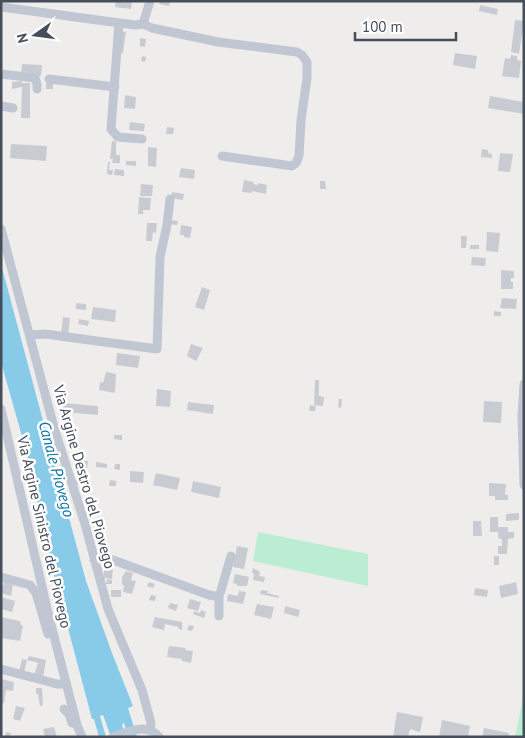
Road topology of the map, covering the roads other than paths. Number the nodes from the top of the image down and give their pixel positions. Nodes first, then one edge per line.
1 (150, 1) edge
2 (1, 7) edge
3 (119, 23) junction
4 (144, 24) junction
5 (1, 74) edge
6 (50, 79) dead end
7 (115, 87) junction
8 (36, 89) dead end
9 (1, 106) edge
10 (13, 108) dead end
11 (142, 140) dead end
12 (222, 156) dead end
13 (170, 199) dead end
14 (1, 229) edge
15 (31, 336) junction
16 (524, 384) edge
17 (1, 409) edge
18 (523, 461) edge
19 (524, 485) edge
20 (232, 556) dead end
21 (94, 560) junction
22 (1, 577) edge
23 (219, 597) junction
24 (219, 616) dead end
25 (60, 661) junction
26 (1, 669) edge
27 (66, 684) junction
28 (64, 709) dead end
29 (145, 729) junction
30 (78, 737) edge
31 (82, 737) edge
32 (112, 737) edge
33 (159, 737) edge

1 - 4 street
2 - 3 street
3 - 4 street
3 - 7 street
4 - 12 street
5 - 8 street
6 - 7 street
7 - 11 street
9 - 10 street
13 - 15 street
14 - 15 street, Via Argine Destro del Piovego
15 - 21 street, Via Argine Destro del Piovego
16 - 18 street
17 - 25 street, Via Argine Sinistro del Piovego
18 - 19 street
20 - 23 street
21 - 23 street
21 - 29 street, Via Argine Destro del Piovego
22 - 25 street, Via Argine Sinistro del Piovego
23 - 24 street
25 - 27 street, Via Argine Sinistro del Piovego
26 - 27 street
27 - 31 street, Via Argine Sinistro del Piovego
28 - 30 street
29 - 32 street
29 - 33 street

